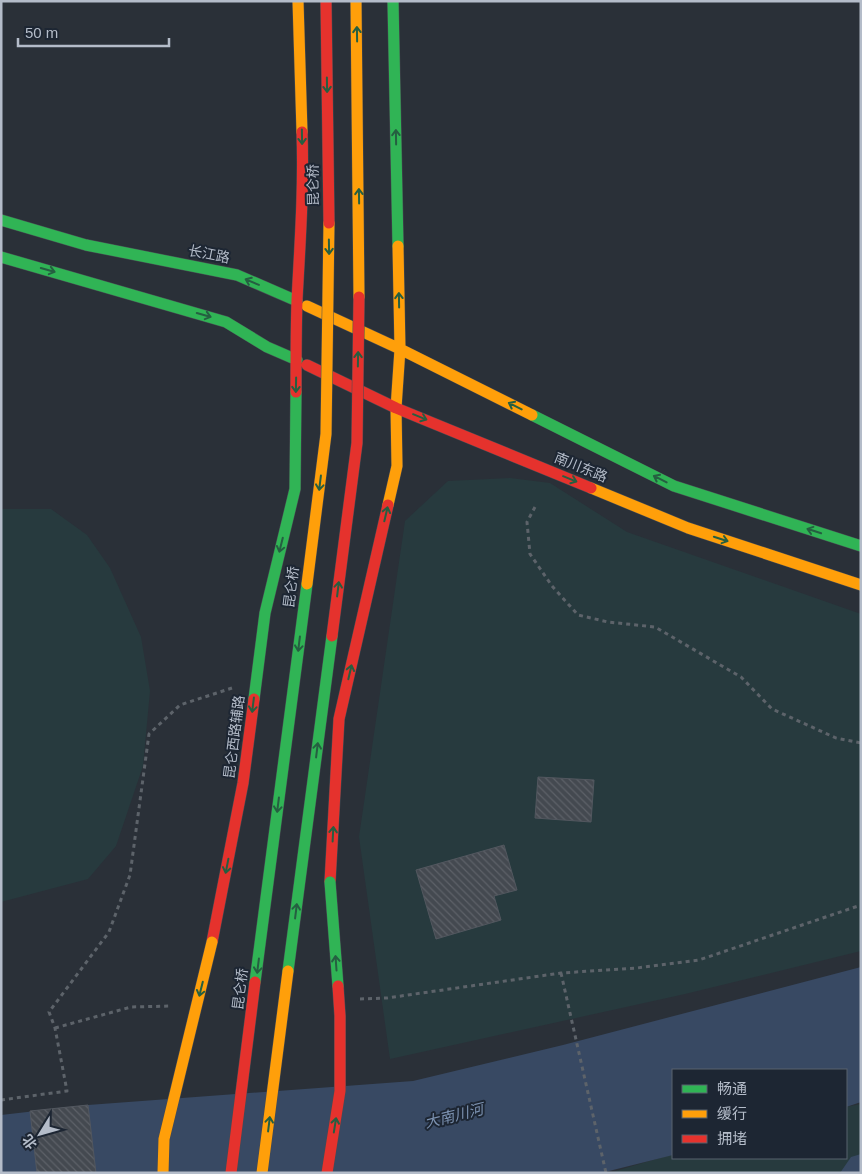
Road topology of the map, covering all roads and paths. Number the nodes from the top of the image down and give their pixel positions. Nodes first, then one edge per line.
1 (298, 1) edge
2 (326, 1) edge
3 (356, 1) edge
4 (393, 1) edge
5 (1, 220) edge
6 (1, 257) edge
7 (297, 301) junction
8 (400, 349) junction
9 (297, 360) junction
10 (396, 408) junction
11 (535, 506) dead end
12 (861, 546) edge
13 (861, 585) edge
14 (256, 680) junction
15 (861, 743) edge
16 (861, 905) edge
17 (1, 1100) edge
18 (163, 1173) edge
19 (231, 1173) edge
20 (262, 1173) edge
21 (327, 1173) edge
22 (606, 1173) edge

1 -> 7 main road, 昆仑西路辅路
2 -> 19 main road, 昆仑桥, bridge
20 -> 3 main road, bridge
8 -> 4 main road
7 -> 5 main road, 长江路
6 -> 9 main road
7 - 8 main road, 长江路
7 - 9 main road, 昆仑西路辅路
8 - 10 main road
12 -> 8 main road, 南川东路
9 - 10 main road, 南川东路
9 -> 14 main road, 昆仑西路辅路
10 -> 13 main road, 南川东路
21 -> 10 main road, bridge
11 - 15 path
14 - 17 path
14 -> 18 main road, 昆仑西路辅路, bridge
16 - 22 path

